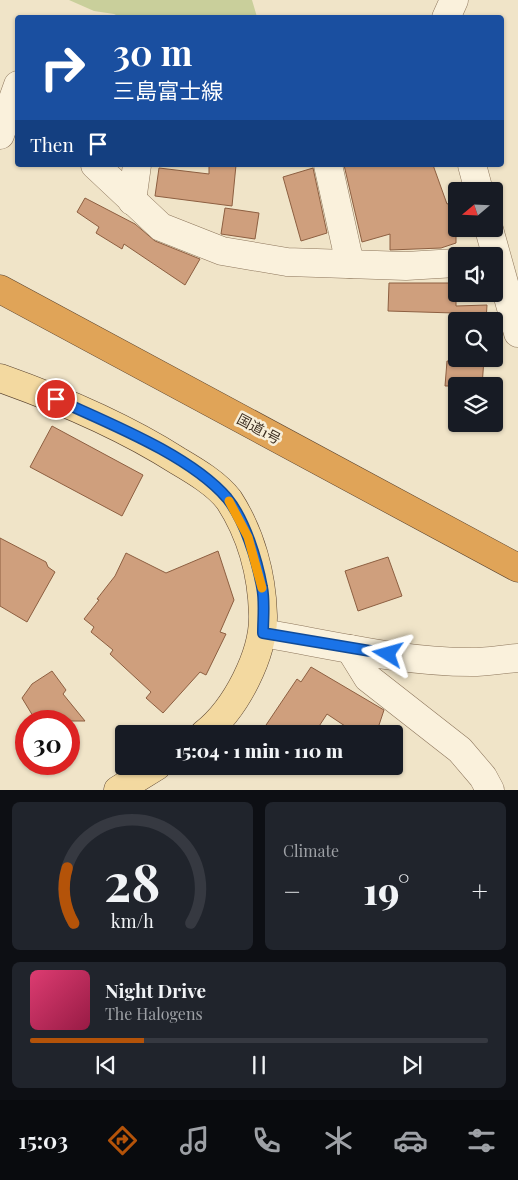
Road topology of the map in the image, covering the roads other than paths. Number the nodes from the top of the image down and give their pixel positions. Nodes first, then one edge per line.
1 (454, 0) edge
2 (447, 15) edge
3 (15, 93) edge
4 (0, 135) edge
5 (0, 139) edge
6 (15, 146) edge
7 (97, 167) edge
8 (137, 167) edge
9 (328, 167) edge
10 (473, 167) edge
11 (477, 182) edge
12 (132, 201) junction
13 (503, 261) edge
14 (448, 263) edge
15 (350, 264) junction
16 (0, 289) edge
17 (518, 333) edge
18 (0, 378) edge
19 (518, 568) edge
20 (263, 633) junction
21 (350, 649) junction
22 (518, 658) edge
23 (212, 725) edge
24 (142, 775) edge
25 (118, 790) edge
26 (490, 790) edge

1 - 2 street
3 - 4 street
5 - 6 street
7 - 12 street
8 - 12 street
9 - 15 street
10 - 11 street
12 - 15 street
13 - 17 street
14 - 15 street
16 - 19 highway, 国道1号
18 - 20 main road
20 - 21 street
20 - 23 main road
21 - 22 street
21 - 26 street
24 - 25 main road

